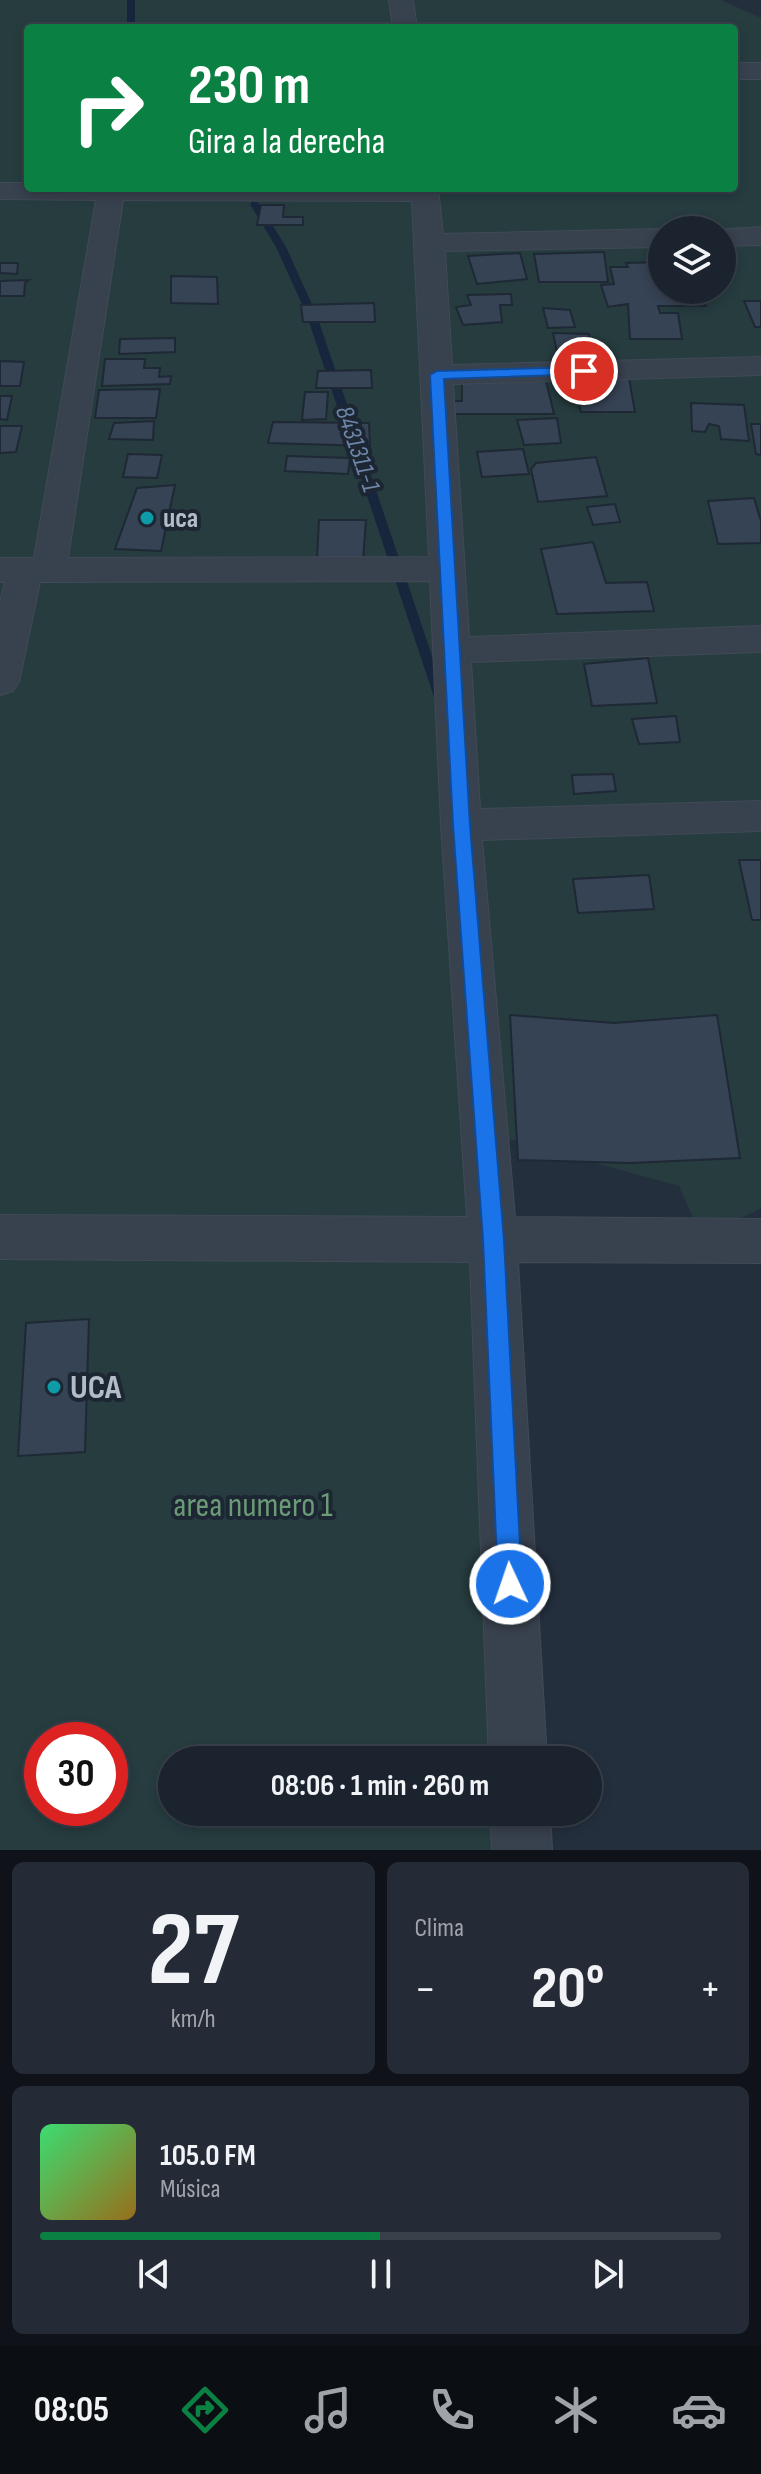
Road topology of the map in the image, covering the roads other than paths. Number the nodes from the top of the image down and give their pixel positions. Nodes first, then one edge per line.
1 (401, 0) edge
2 (404, 24) edge
3 (738, 71) edge
4 (761, 71) edge
5 (0, 191) edge
6 (24, 191) edge
7 (111, 192) edge
8 (424, 192) edge
9 (761, 236) edge
10 (736, 237) edge
11 (648, 238) edge
12 (430, 243) junction
13 (761, 366) edge
14 (437, 375) junction
15 (448, 569) junction
16 (25, 570) edge
17 (761, 639) edge
18 (452, 650) junction
19 (0, 682) edge
20 (761, 816) edge
21 (461, 825) junction
22 (0, 1237) edge
23 (493, 1240) junction
24 (761, 1241) edge
25 (517, 1746) edge
26 (521, 1826) edge
27 (522, 1850) edge

1 - 2 street
3 - 4 street
5 - 6 street
7 - 16 street
8 - 12 street
9 - 10 street
11 - 12 street
12 - 14 street
13 - 14 street
14 - 15 street
15 - 16 street
15 - 18 street
16 - 19 street
17 - 18 street
18 - 21 street
20 - 21 street
21 - 23 street
22 - 23 street
23 - 24 street
23 - 25 street
26 - 27 street

